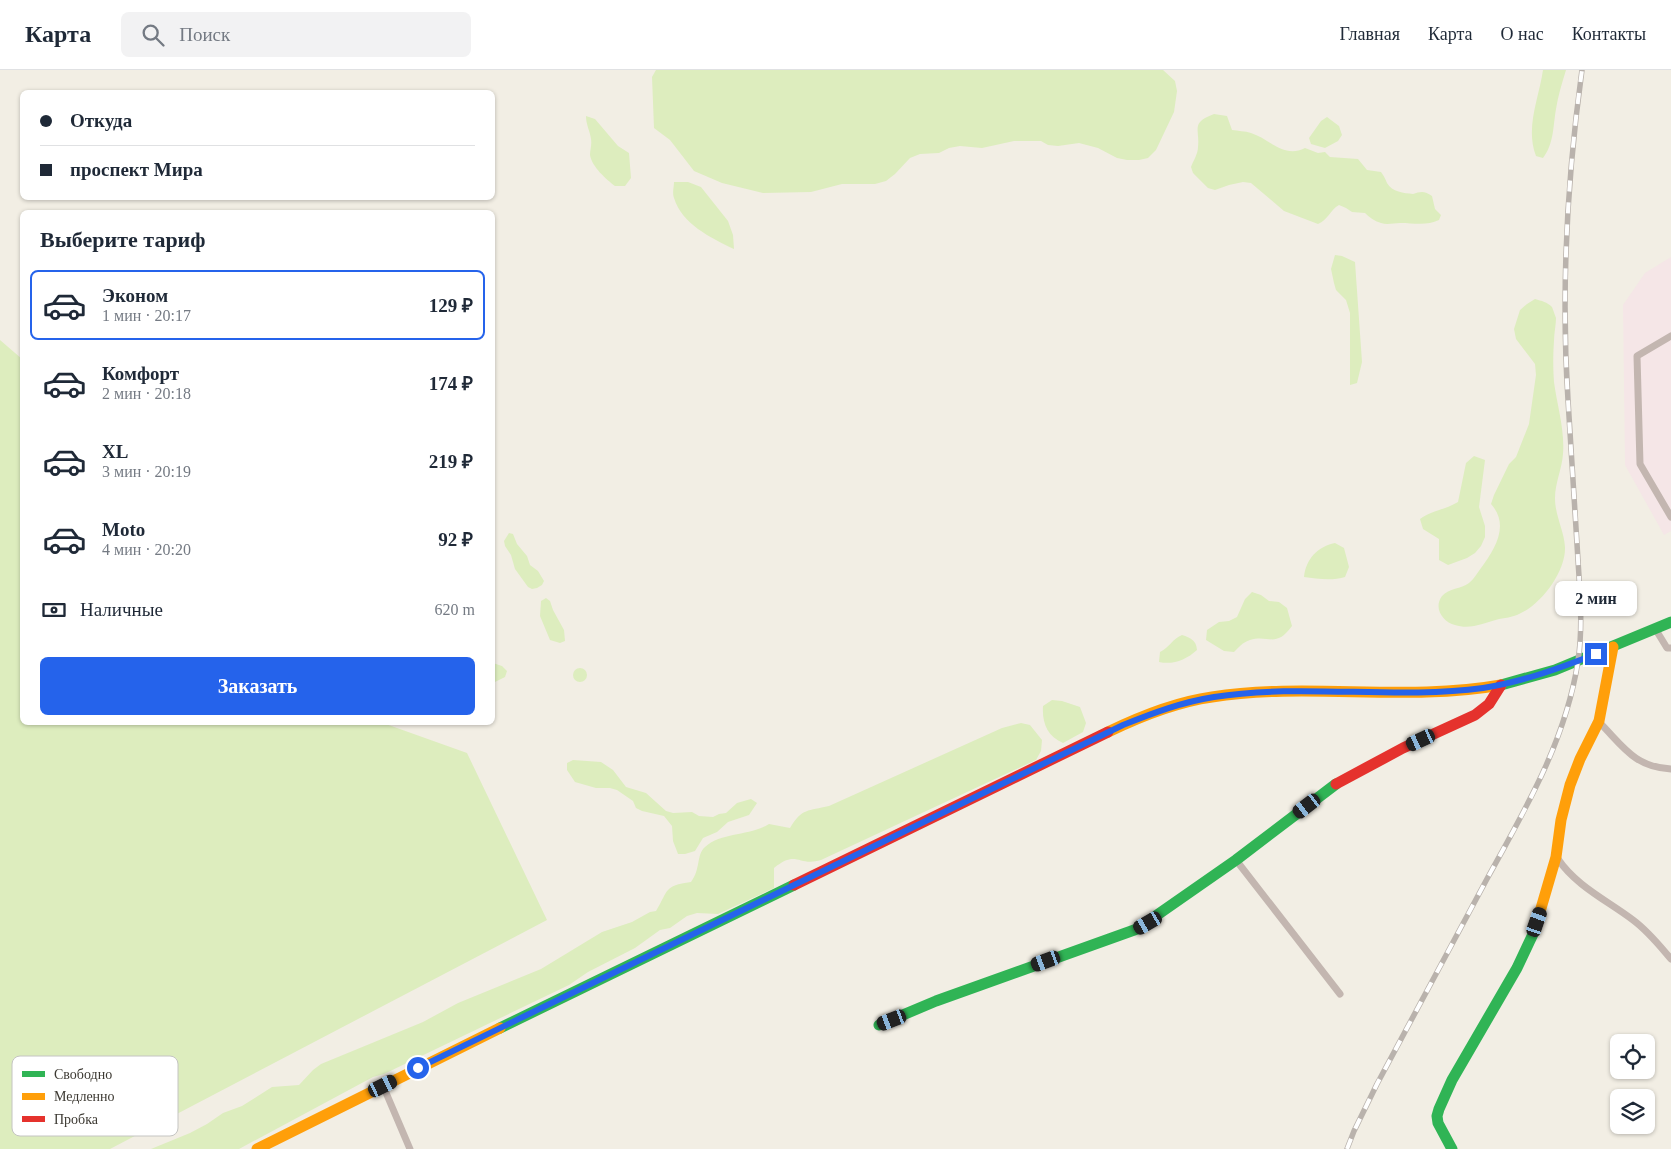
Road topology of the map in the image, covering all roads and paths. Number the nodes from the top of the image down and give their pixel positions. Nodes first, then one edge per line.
1 (1671, 336) edge
2 (1671, 517) edge
3 (1671, 622) edge
4 (1655, 629) junction
5 (1613, 647) junction
6 (1671, 648) edge
7 (1501, 685) junction
8 (1599, 722) junction
9 (1671, 769) edge
10 (1556, 857) junction
11 (1236, 860) junction
12 (1671, 959) edge
13 (1340, 994) dead end
14 (879, 1025) dead end
15 (383, 1086) junction
16 (257, 1149) edge
17 (410, 1149) edge
18 (1452, 1149) edge

1 - 2 lane
3 - 4 main road
4 - 5 main road
4 - 6 lane
5 - 7 main road
5 - 8 main road
7 - 11 main road
7 - 15 main road
8 - 9 lane
8 - 10 main road
10 - 12 lane
10 - 18 main road
11 - 13 lane
11 - 14 main road
15 - 16 main road
15 - 17 lane

